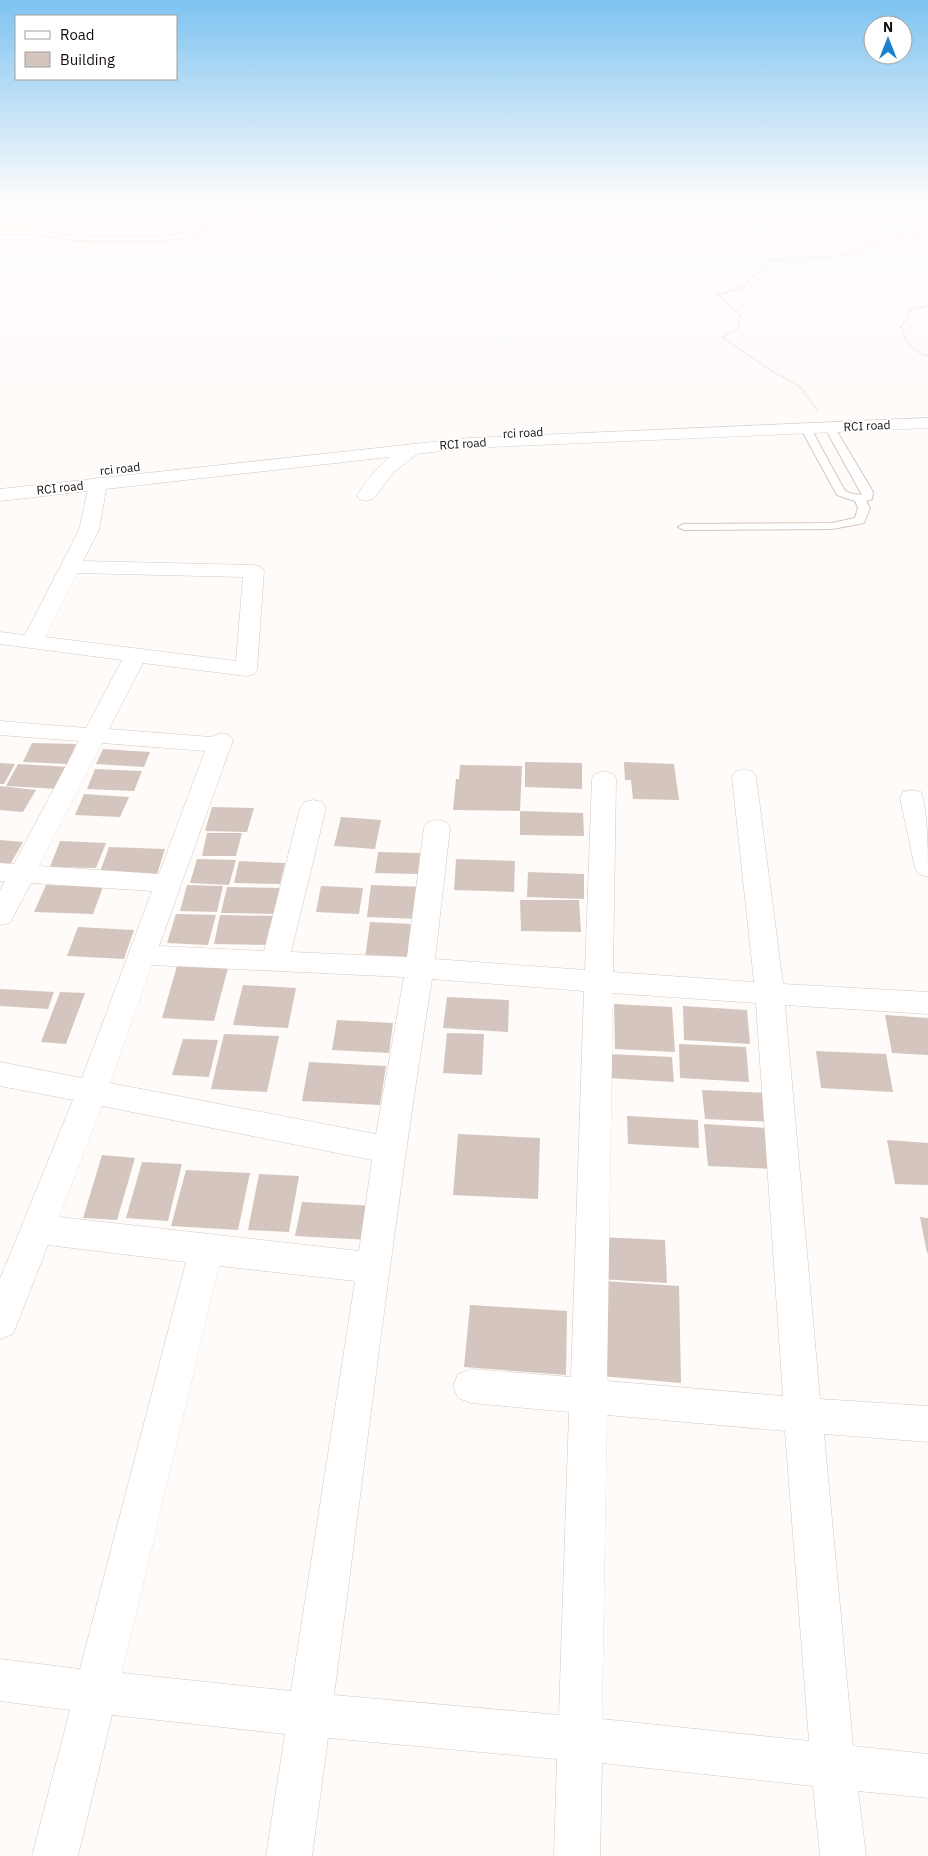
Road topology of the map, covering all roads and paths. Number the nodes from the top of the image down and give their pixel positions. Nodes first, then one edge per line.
1 (738, 289) edge
2 (928, 306) edge
3 (928, 356) edge
4 (928, 415) edge
5 (928, 423) edge
6 (827, 424) junction
7 (806, 429) junction
8 (655, 431) junction
9 (412, 449) junction
10 (98, 484) junction
11 (7, 488) edge
12 (366, 495) dead end
13 (859, 499) junction
14 (684, 527) dead end
15 (71, 567) junction
16 (0, 638) edge
17 (32, 642) junction
18 (136, 655) junction
19 (0, 728) edge
20 (92, 736) junction
21 (744, 777) dead end
22 (604, 779) dead end
23 (912, 798) dead end
24 (313, 808) dead end
25 (437, 828) dead end
26 (928, 868) edge
27 (11, 873) edge
28 (167, 883) junction
29 (0, 916) edge
30 (142, 955) junction
31 (275, 962) junction
32 (420, 968) junction
33 (600, 981) junction
34 (770, 994) junction
35 (928, 1003) edge
36 (0, 1074) edge
37 (92, 1091) junction
38 (388, 1150) junction
39 (37, 1229) junction
40 (206, 1250) junction
41 (374, 1268) junction
42 (0, 1323) edge
43 (471, 1386) dead end
44 (589, 1395) junction
45 (802, 1415) junction
46 (928, 1424) edge
47 (0, 1680) edge
48 (96, 1693) junction
49 (310, 1715) junction
50 (580, 1739) junction
51 (833, 1767) junction
52 (928, 1776) edge
53 (55, 1856) edge
54 (289, 1856) edge
55 (577, 1856) edge
56 (844, 1856) edge

1 - 6 path
2 - 3 path
4 - 6 street, rci road
5 - 6 street, RCI road
6 - 7 street, RCI road
6 - 8 street, rci road
6 - 13 lane
7 - 8 street, RCI road
7 - 13 lane
8 - 9 street, RCI road
8 - 11 street, rci road
9 - 10 street, RCI road
9 - 12 street
10 - 11 street, RCI road
10 - 15 street
13 - 14 lane
15 - 17 street
15 - 18 street
16 - 17 street
17 - 18 street
18 - 20 street
19 - 20 street
20 - 27 street
20 - 28 street
21 - 34 street
22 - 33 street
23 - 26 street
24 - 31 street
25 - 32 street
27 - 28 street
27 - 29 street
28 - 30 street
30 - 31 street
30 - 37 street
31 - 32 street
32 - 33 street
32 - 38 street
33 - 34 street
33 - 44 street
34 - 35 street
34 - 45 street
36 - 37 street
37 - 38 street
37 - 39 street
38 - 41 street
39 - 40 street
39 - 42 street
40 - 41 street
40 - 48 street
41 - 49 street
43 - 44 street
44 - 45 street
44 - 50 street
45 - 46 street
45 - 51 street
47 - 48 street
48 - 49 street
48 - 53 street
49 - 50 street
49 - 54 street
50 - 51 street
50 - 55 street
51 - 52 street
51 - 56 street

